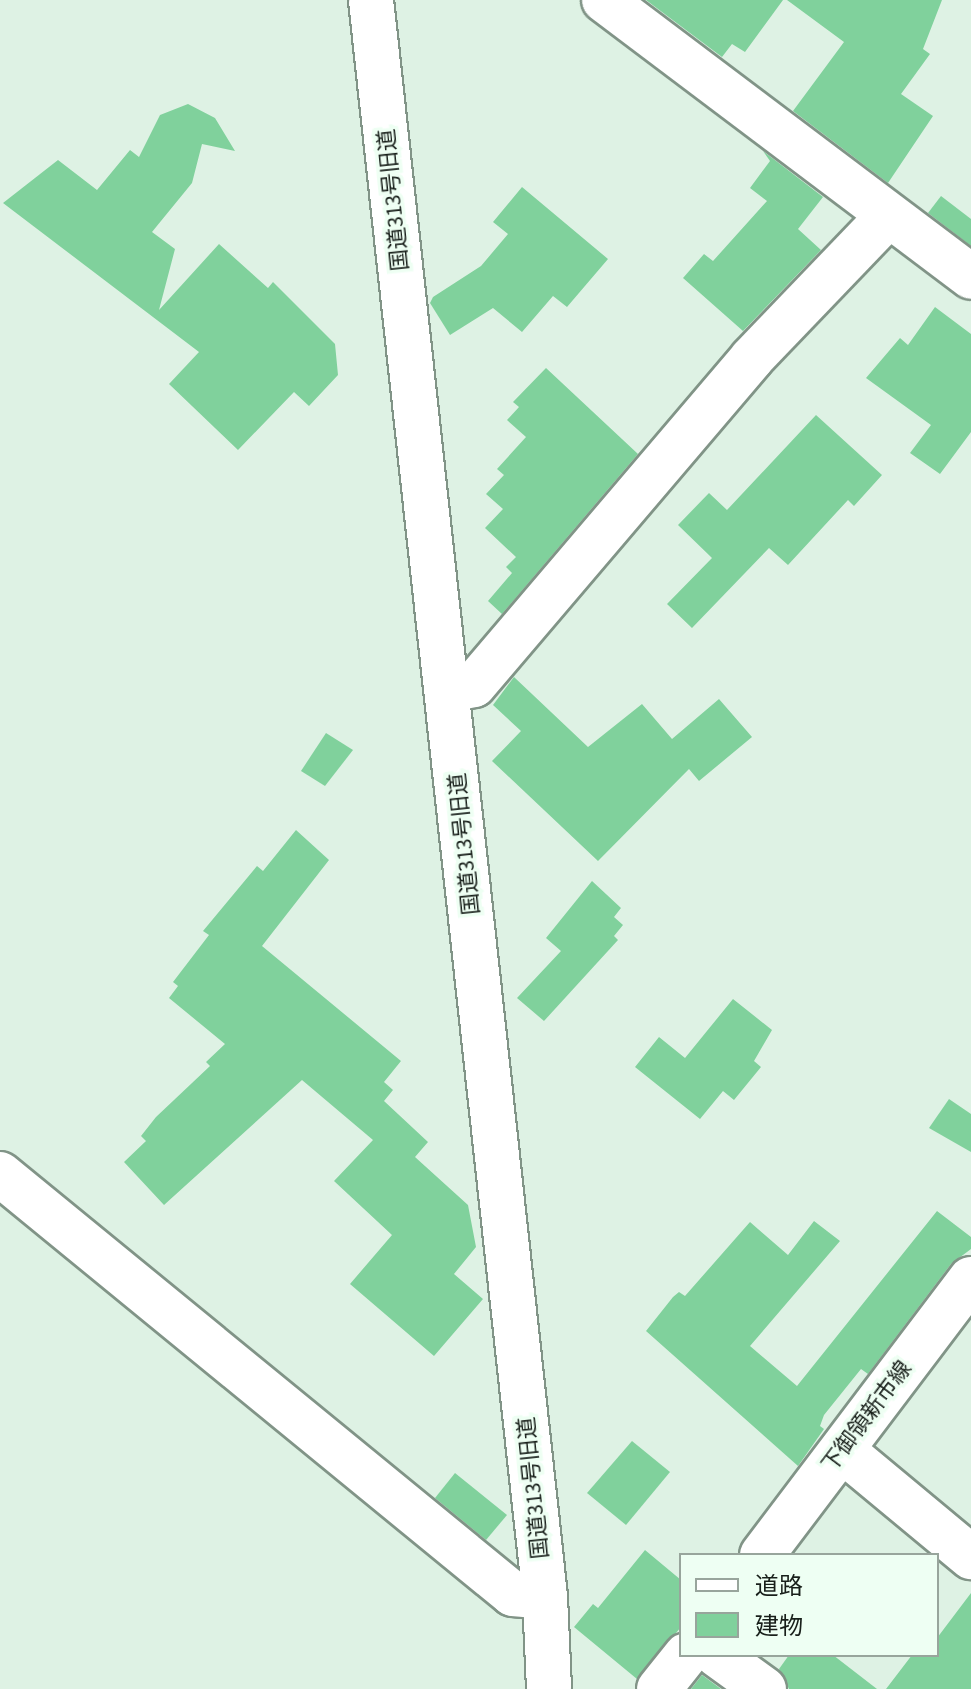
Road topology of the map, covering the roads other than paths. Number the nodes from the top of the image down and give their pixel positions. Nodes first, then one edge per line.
1 (371, 0) edge
2 (604, 0) edge
3 (887, 217) junction
4 (971, 277) edge
5 (449, 690) junction
6 (0, 1174) edge
7 (971, 1279) edge
8 (842, 1450) junction
9 (764, 1553) edge
10 (971, 1557) edge
11 (545, 1597) junction
12 (684, 1657) edge
13 (720, 1657) edge
14 (549, 1689) edge
15 (659, 1689) edge
16 (764, 1689) edge

1 - 5 street, 国道313号旧道
2 - 3 street
3 - 4 street
3 - 5 street
5 - 11 street, 国道313号旧道
6 - 11 street
7 - 8 street, 下御領新市線
8 - 9 street, 下御領新市線
8 - 10 street
11 - 14 street, 国道313号旧道
12 - 15 street
13 - 16 street

